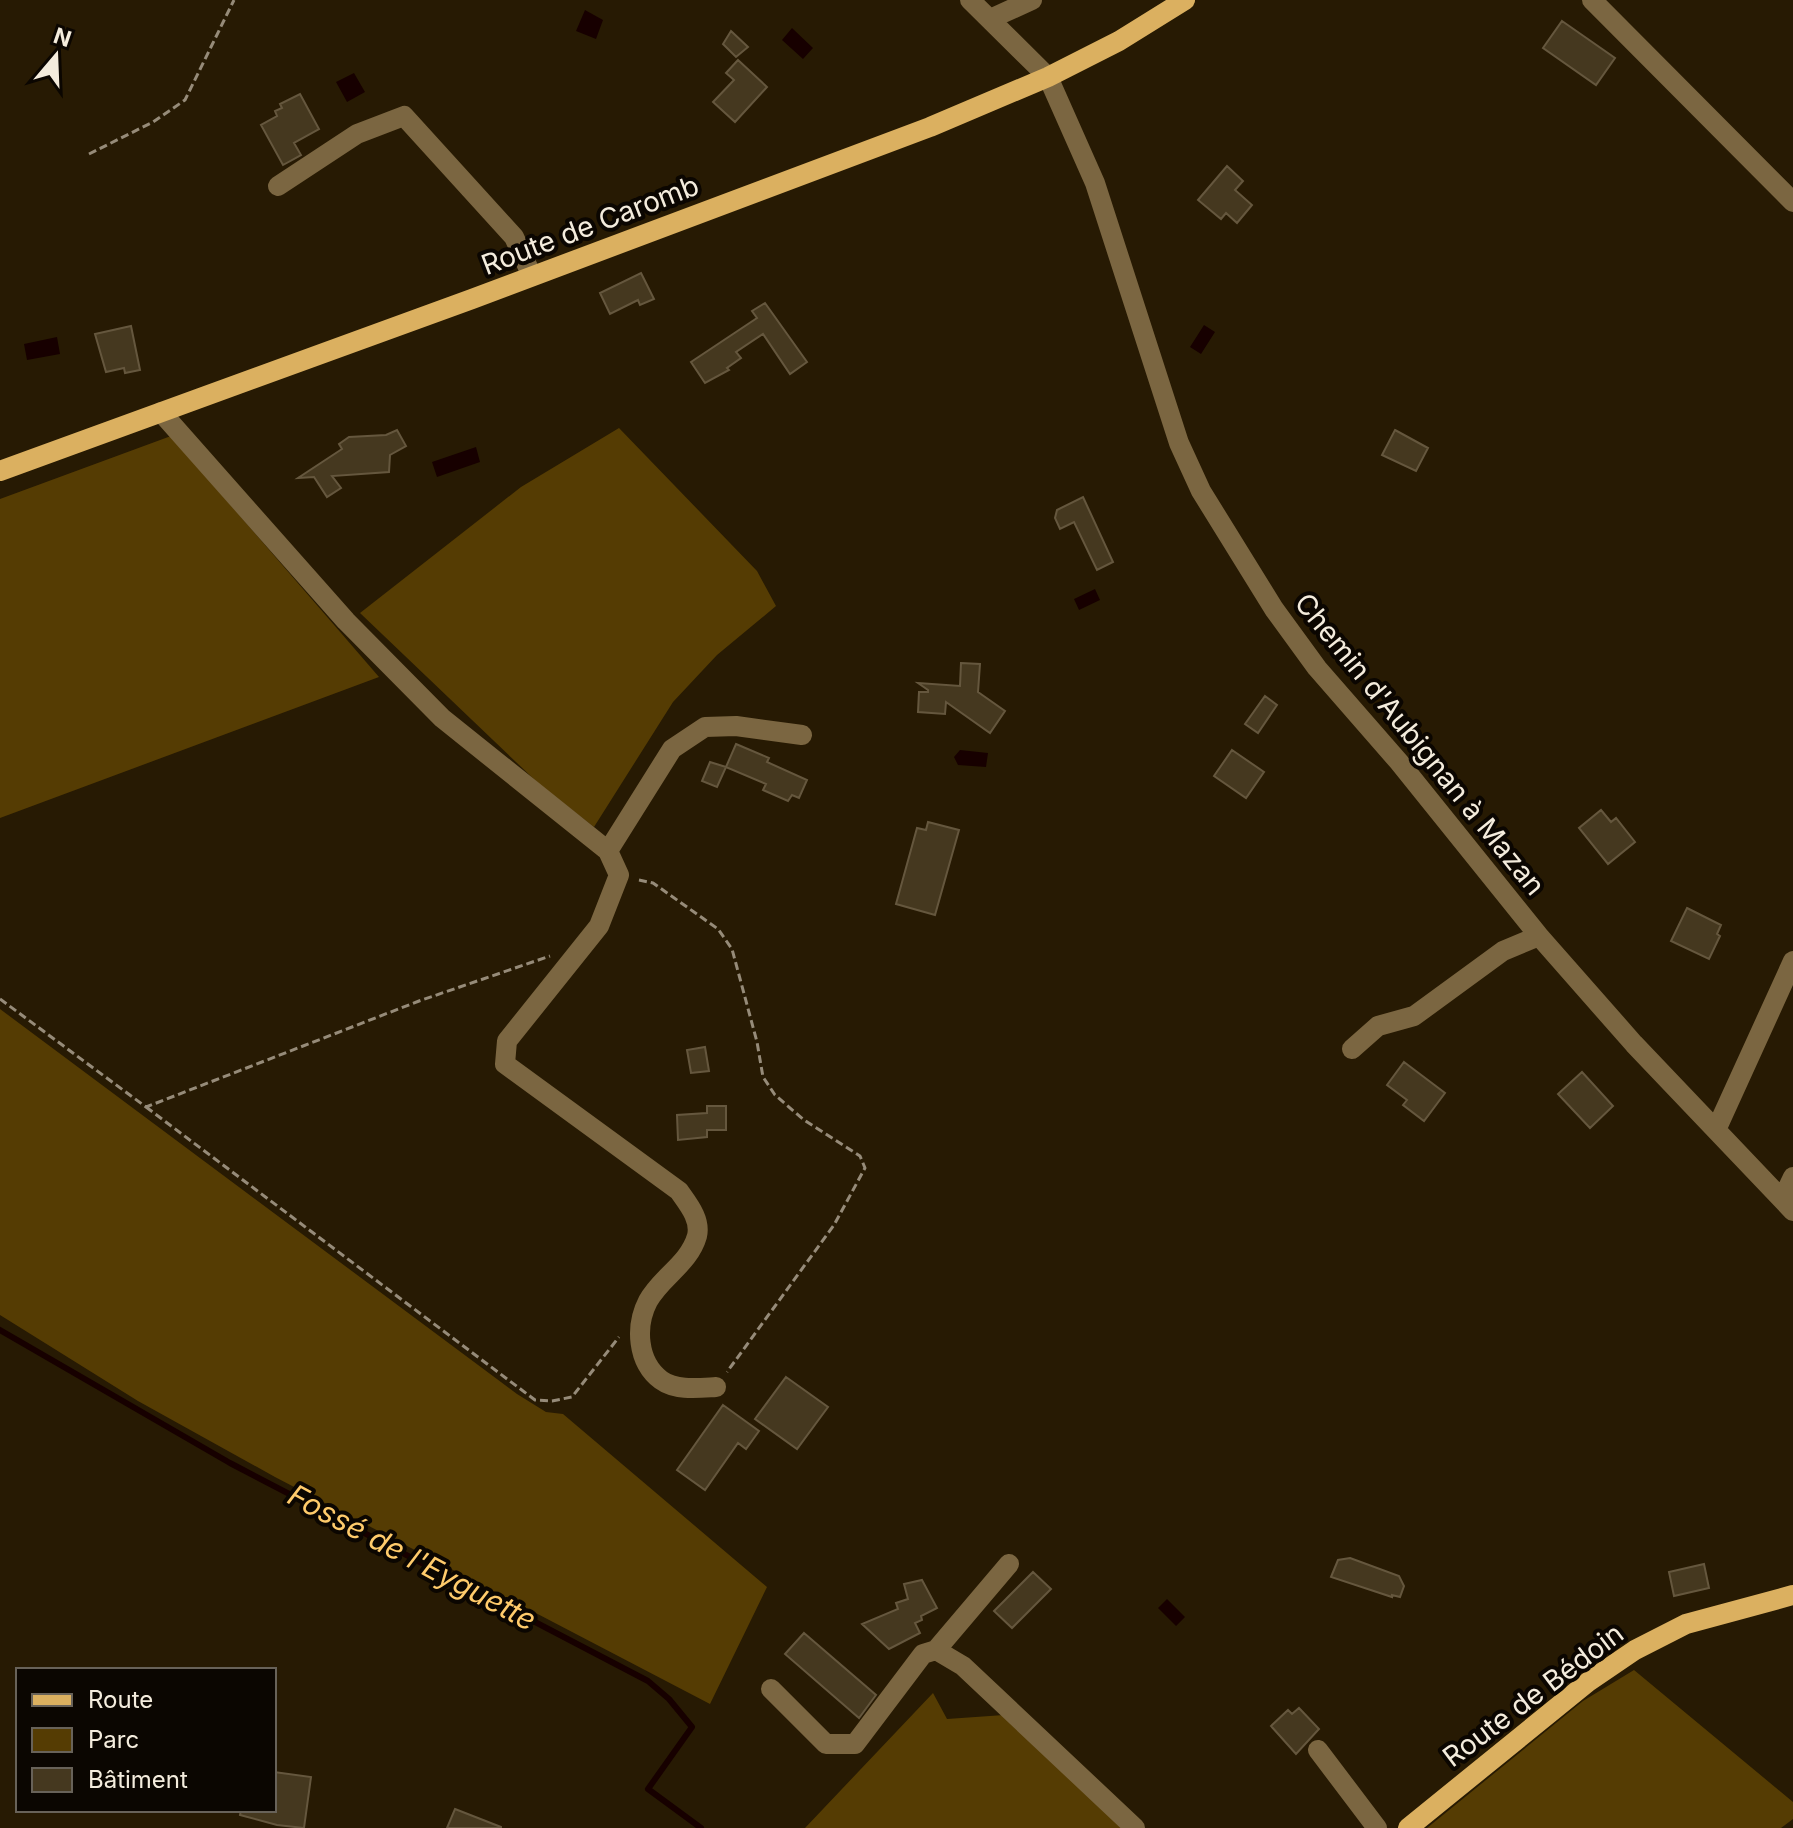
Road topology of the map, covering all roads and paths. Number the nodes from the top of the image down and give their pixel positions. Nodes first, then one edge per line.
1 (234, 0) edge
2 (970, 0) edge
3 (1032, 0) edge
4 (1185, 0) edge
5 (1592, 0) edge
6 (990, 19) junction
7 (1048, 77) junction
8 (89, 154) dead end
9 (278, 186) dead end
10 (1793, 202) edge
11 (532, 276) junction
12 (161, 412) junction
13 (0, 471) edge
14 (802, 735) dead end
15 (608, 851) junction
16 (619, 875) junction
17 (1539, 936) junction
18 (555, 954) dead end
19 (1793, 961) edge
20 (0, 999) edge
21 (1352, 1049) dead end
22 (146, 1107) junction
23 (1716, 1130) junction
24 (1793, 1177) edge
25 (1788, 1205) edge
26 (620, 1337) dead end
27 (716, 1387) joint
28 (1009, 1564) dead end
29 (1793, 1595) edge
30 (936, 1650) junction
31 (771, 1689) dead end
32 (1318, 1750) dead end
33 (1135, 1828) edge
34 (1377, 1828) edge
35 (1408, 1828) edge

1 - 8 path
2 - 6 street, Chemin d'Aubignan à Mazan
3 - 6 street
4 - 7 main road, Route de Caromb
5 - 10 street
6 - 7 street, Chemin d'Aubignan à Mazan
7 - 11 main road, Route de Caromb
7 - 17 street, Chemin d'Aubignan à Mazan
9 - 11 street
11 - 12 main road, Route de Caromb
12 - 13 main road, Route de Caromb
12 - 15 street
14 - 15 street
15 - 16 street
16 - 27 path
16 - 27 street
17 - 21 street
17 - 23 street, Chemin d'Aubignan à Mazan
18 - 22 path
19 - 23 street
20 - 22 path
22 - 26 path
23 - 25 street, Chemin d'Aubignan à Mazan
24 - 25 street
28 - 30 street
29 - 35 main road, Route de Bédoin
30 - 31 street
30 - 33 street
32 - 34 street

